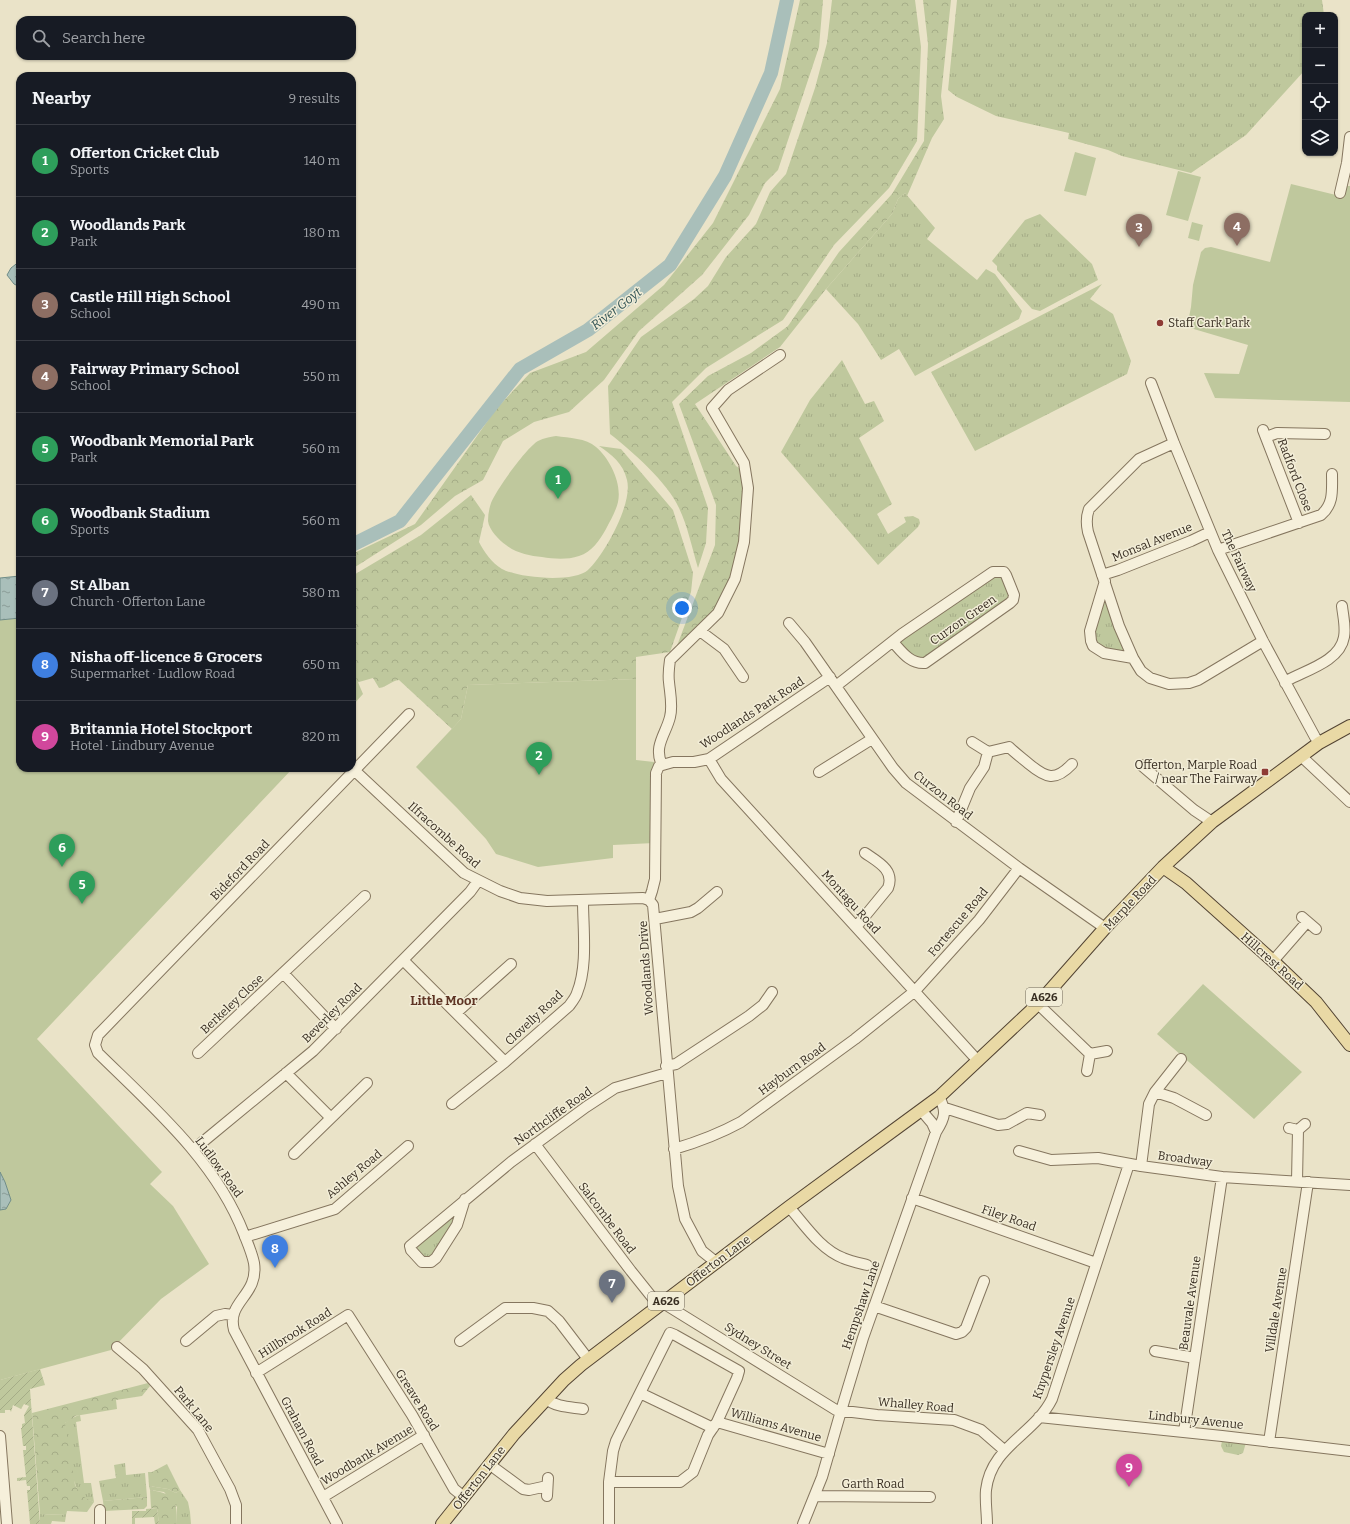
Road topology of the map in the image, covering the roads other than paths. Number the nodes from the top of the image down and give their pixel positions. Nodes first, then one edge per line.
1 (1350, 137) edge
2 (1340, 193) dead end
3 (780, 355) dead end
4 (1151, 383) dead end
5 (1319, 432) dead end
6 (1174, 443) junction
7 (1332, 474) dead end
8 (1299, 523) junction
9 (1210, 532) junction
10 (1218, 550) junction
11 (1104, 578) junction
12 (1341, 606) dead end
13 (789, 623) dead end
14 (700, 631) junction
15 (1263, 641) junction
16 (893, 642) junction
17 (1133, 658) junction
18 (743, 677) dead end
19 (830, 677) junction
20 (1285, 683) junction
21 (836, 686) junction
22 (409, 714) dead end
23 (1350, 726) edge
24 (872, 739) junction
25 (972, 742) dead end
26 (1319, 743) junction
27 (988, 752) junction
28 (1301, 756) junction
29 (709, 759) junction
30 (662, 764) junction
31 (1072, 764) dead end
32 (1141, 765) dead end
33 (356, 768) edge
34 (352, 772) edge
35 (356, 772) edge
36 (819, 772) dead end
37 (1350, 802) edge
38 (956, 822) junction
39 (1212, 822) junction
40 (865, 853) dead end
41 (1167, 864) junction
42 (1019, 868) junction
43 (478, 881) junction
44 (718, 892) dead end
45 (366, 896) dead end
46 (648, 900) junction
47 (582, 901) junction
48 (655, 919) junction
49 (856, 927) junction
50 (1105, 928) junction
51 (1316, 929) dead end
52 (402, 960) junction
53 (1273, 961) junction
54 (511, 964) dead end
55 (283, 973) junction
56 (772, 992) dead end
57 (915, 992) junction
58 (1038, 1004) junction
59 (456, 1013) junction
60 (336, 1029) junction
61 (1350, 1045) edge
62 (95, 1046) joint
63 (1106, 1051) dead end
64 (198, 1053) dead end
65 (1090, 1054) junction
66 (1181, 1059) dead end
67 (978, 1061) junction
68 (505, 1062) junction
69 (667, 1070) junction
70 (1087, 1070) dead end
71 (286, 1073) junction
72 (367, 1083) dead end
73 (1155, 1092) junction
74 (930, 1103) junction
75 (452, 1104) dead end
76 (945, 1108) junction
77 (1040, 1115) dead end
78 (1206, 1115) dead end
79 (330, 1117) junction
80 (1297, 1127) dead end
81 (936, 1132) junction
82 (535, 1144) junction
83 (408, 1146) dead end
84 (674, 1149) junction
85 (193, 1150) junction
86 (1019, 1152) dead end
87 (294, 1154) dead end
88 (1129, 1164) junction
89 (1140, 1166) junction
90 (1222, 1177) junction
91 (1297, 1181) junction
92 (1308, 1182) junction
93 (1350, 1185) edge
94 (912, 1198) junction
95 (465, 1199) junction
96 (789, 1207) junction
97 (245, 1237) junction
98 (717, 1263) junction
99 (1096, 1263) junction
100 (867, 1265) dead end
101 (984, 1281) dead end
102 (661, 1304) junction
103 (874, 1306) junction
104 (233, 1315) junction
105 (348, 1315) joint
106 (186, 1341) dead end
107 (460, 1341) dead end
108 (117, 1347) dead end
109 (1155, 1350) dead end
110 (1195, 1358) junction
111 (588, 1359) junction
112 (256, 1373) junction
113 (640, 1393) junction
114 (546, 1399) junction
115 (583, 1409) dead end
116 (840, 1411) junction
117 (1039, 1417) junction
118 (715, 1425) junction
119 (1184, 1432) junction
120 (424, 1435) junction
121 (0, 1436) edge
122 (1269, 1442) junction
123 (1004, 1450) junction
124 (1350, 1451) edge
125 (829, 1454) junction
126 (490, 1464) junction
127 (609, 1482) junction
128 (547, 1487) dead end
129 (815, 1496) junction
130 (324, 1497) junction
131 (464, 1497) junction
132 (930, 1497) dead end
133 (100, 1510) dead end
134 (609, 1522) edge
135 (7, 1524) edge
136 (100, 1524) edge
137 (236, 1524) edge
138 (337, 1524) edge
139 (442, 1524) edge
140 (803, 1524) edge
141 (987, 1524) edge

1 - 2 street
3 - 14 street
4 - 6 street, The Fairway
5 - 8 street, Radford Close
6 - 9 street, The Fairway
6 - 11 street
7 - 8 street, Radford Close
8 - 10 street, Radford Close
9 - 10 street, The Fairway
9 - 11 street, Monsal Avenue
10 - 15 street, The Fairway
11 - 17 street
11 - 17 street
12 - 20 street
13 - 19 street, Curzon Road
14 - 18 street
14 - 30 street
15 - 17 street
15 - 20 street, The Fairway
16 - 16 street, Curzon Green
16 - 21 street, Curzon Green
19 - 21 street, Curzon Road
19 - 29 street, Woodlands Park Road
20 - 26 street, The Fairway
21 - 24 street, Curzon Road
22 - 33 street, Bideford Road
23 - 26 main road, Marple Road / A626
24 - 36 street
24 - 38 street, Curzon Road
25 - 27 street
26 - 28 main road, Marple Road / A626
27 - 31 street
27 - 38 street
28 - 37 street
28 - 39 main road, Marple Road / A626
29 - 30 street, Woodlands Park Road
29 - 49 street, Montagu Road
30 - 46 street
32 - 39 street
34 - 62 street, Bideford Road
35 - 43 street, Ilfracombe Road
38 - 42 street, Curzon Road
39 - 41 main road, Marple Road / A626
40 - 49 street
41 - 50 main road, Marple Road / A626
41 - 53 main road, Hillcrest Road
42 - 50 street, Curzon Road
42 - 57 street, Fortescue Road
43 - 47 street, Ilfracombe Road
43 - 52 street, Beverley Road
44 - 48 street
45 - 55 street, Berkeley Close
46 - 47 street, Ilfracombe Road
46 - 48 street, Woodlands Drive
47 - 68 street, Clovelly Road
48 - 69 street, Woodlands Drive
49 - 57 street, Montagu Road
50 - 58 main road, Marple Road / A626
51 - 53 street
52 - 59 street
52 - 60 street, Beverley Road
53 - 61 main road, Hillcrest Road
54 - 59 street
55 - 60 street
55 - 64 street, Berkeley Close
56 - 69 street, Northcliffe Road
57 - 67 street, Montagu Road
57 - 84 street, Hayburn Road
58 - 65 street
58 - 67 main road, Marple Road / A626
59 - 68 street
60 - 71 street, Beverley Road
62 - 85 street, Ludlow Road
63 - 65 street
65 - 70 street
66 - 73 street
67 - 74 main road, Marple Road / A626
68 - 75 street, Clovelly Road
69 - 82 street, Northcliffe Road
69 - 84 street, Woodlands Drive
71 - 79 street
71 - 85 street, Beverley Road
72 - 79 street
73 - 78 street
73 - 89 street
74 - 76 street
74 - 81 street
74 - 96 main road, Offerton Lane / A626
76 - 77 street
76 - 81 street, Hempshaw Lane
79 - 87 street
80 - 91 street
81 - 94 street, Hempshaw Lane
82 - 95 street, Northcliffe Road
82 - 102 street, Salcombe Road
83 - 97 street, Ashley Road
84 - 98 street, Woodlands Drive
85 - 97 street, Ludlow Road
86 - 88 street, Broadway
88 - 89 street, Broadway
88 - 99 street, Knypersley Avenue
89 - 90 street, Broadway
90 - 91 street, Broadway
90 - 110 street, Beauvale Avenue
91 - 92 street, Broadway
92 - 93 street, Broadway
92 - 122 street, Villdale Avenue
94 - 99 street, Filey Road
94 - 103 street, Hempshaw Lane
95 - 95 street, Northcliffe Road
96 - 98 main road, Offerton Lane / A626
96 - 100 street
97 - 104 street, Ludlow Road
98 - 102 main road, Offerton Lane / A626
99 - 117 street, Knypersley Avenue
101 - 103 street
102 - 111 main road, Offerton Lane / A626
102 - 116 street, Sydney Street
103 - 116 street, Hempshaw Lane
104 - 106 street
104 - 112 street, Graham Road
105 - 112 street, Hillbrook Road
105 - 120 street, Greave Road
107 - 111 street
108 - 137 street, Park Lane
109 - 110 street
110 - 119 street, Beauvale Avenue
111 - 114 main road, Offerton Lane / A626
112 - 130 street, Graham Road
113 - 118 street, Williams Avenue
113 - 118 street
113 - 127 street
114 - 115 street
114 - 126 main road, Offerton Lane / A626
116 - 123 street, Whalley Road
116 - 125 street, Hempshaw Lane
117 - 119 street, Lindbury Avenue
117 - 123 street, Knypersley Avenue
118 - 125 street, Williams Avenue
118 - 127 street
119 - 122 street, Lindbury Avenue
120 - 130 street, Woodbank Avenue
120 - 131 street, Greave Road
121 - 135 street
122 - 124 street, Lindbury Avenue
123 - 141 street, Knypersley Avenue
125 - 129 street, Hempshaw Lane
126 - 128 street
126 - 131 main road, Offerton Lane / A626
127 - 134 street
129 - 132 street, Garth Road
129 - 140 street, Hempshaw Lane
130 - 138 street, Graham Road
131 - 139 main road, Offerton Lane / A626
133 - 136 street

